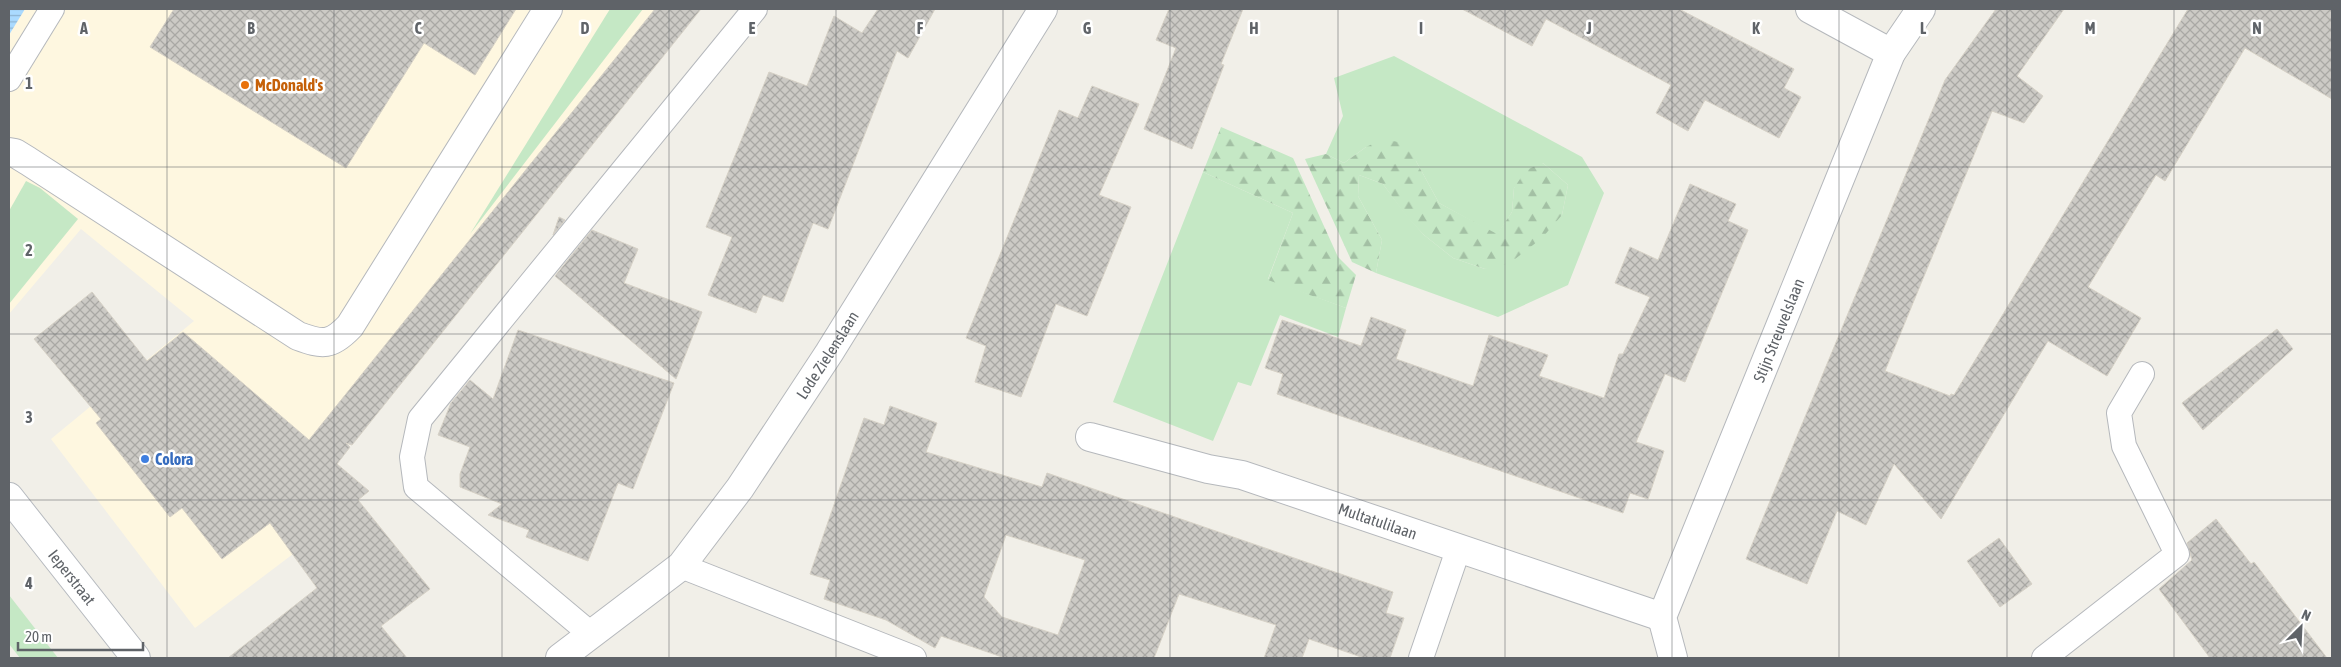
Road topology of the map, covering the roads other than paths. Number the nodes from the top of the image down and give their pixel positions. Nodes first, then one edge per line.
1 (52, 9) edge
2 (548, 9) edge
3 (755, 9) edge
4 (1043, 9) edge
5 (1810, 9) edge
6 (1921, 9) edge
7 (1892, 53) junction
8 (9, 79) edge
9 (9, 152) edge
10 (2142, 374) dead end
11 (1090, 438) dead end
12 (9, 497) edge
13 (1459, 547) junction
14 (681, 566) junction
15 (1662, 617) junction
16 (592, 635) junction
17 (136, 658) edge
18 (560, 658) edge
19 (914, 658) edge
20 (1421, 658) edge
21 (1673, 658) edge
22 (2044, 658) edge

1 - 8 lane
2 - 9 street
3 - 16 lane
4 - 14 street, Lode Zielenslaan
5 - 7 street
6 - 7 street, Stijn Streuvelslaan
7 - 15 street, Stijn Streuvelslaan
10 - 22 lane
11 - 13 street, Multatulilaan
12 - 17 street, Ieperstraat
13 - 15 street, Multatulilaan
13 - 20 lane
14 - 16 street, Lode Zielenslaan
14 - 19 lane
15 - 21 street
16 - 18 street, Lode Zielenslaan

